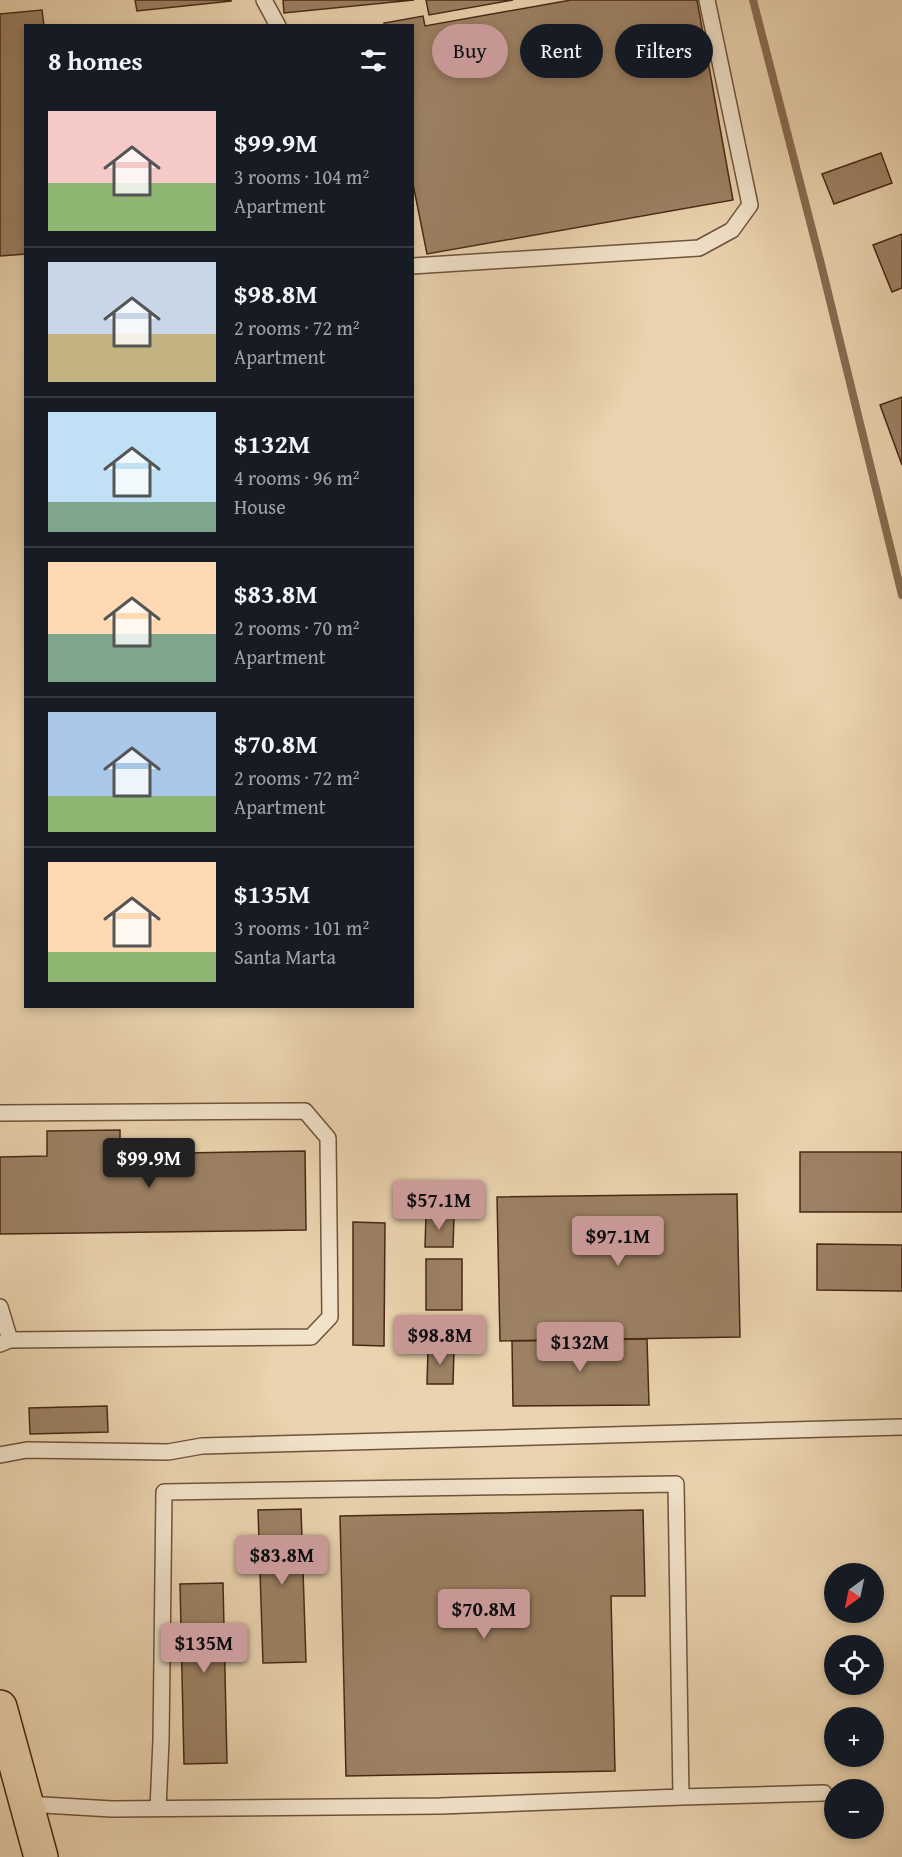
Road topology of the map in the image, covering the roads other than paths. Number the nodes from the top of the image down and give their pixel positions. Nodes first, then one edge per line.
1 (264, 0) edge
2 (707, 0) edge
3 (277, 24) edge
4 (414, 266) edge
5 (0, 1113) edge
6 (0, 1307) edge
7 (5, 1342) edge
8 (902, 1426) edge
9 (0, 1455) edge
10 (0, 1707) edge
11 (824, 1793) dead end
12 (681, 1797) junction
13 (26, 1804) junction
14 (158, 1809) junction
15 (41, 1857) edge

1 - 3 lane
2 - 4 lane
5 - 7 lane
6 - 7 lane
8 - 9 lane
10 - 13 main road
11 - 12 lane
12 - 14 lane
12 - 14 lane
13 - 14 lane
13 - 15 main road

